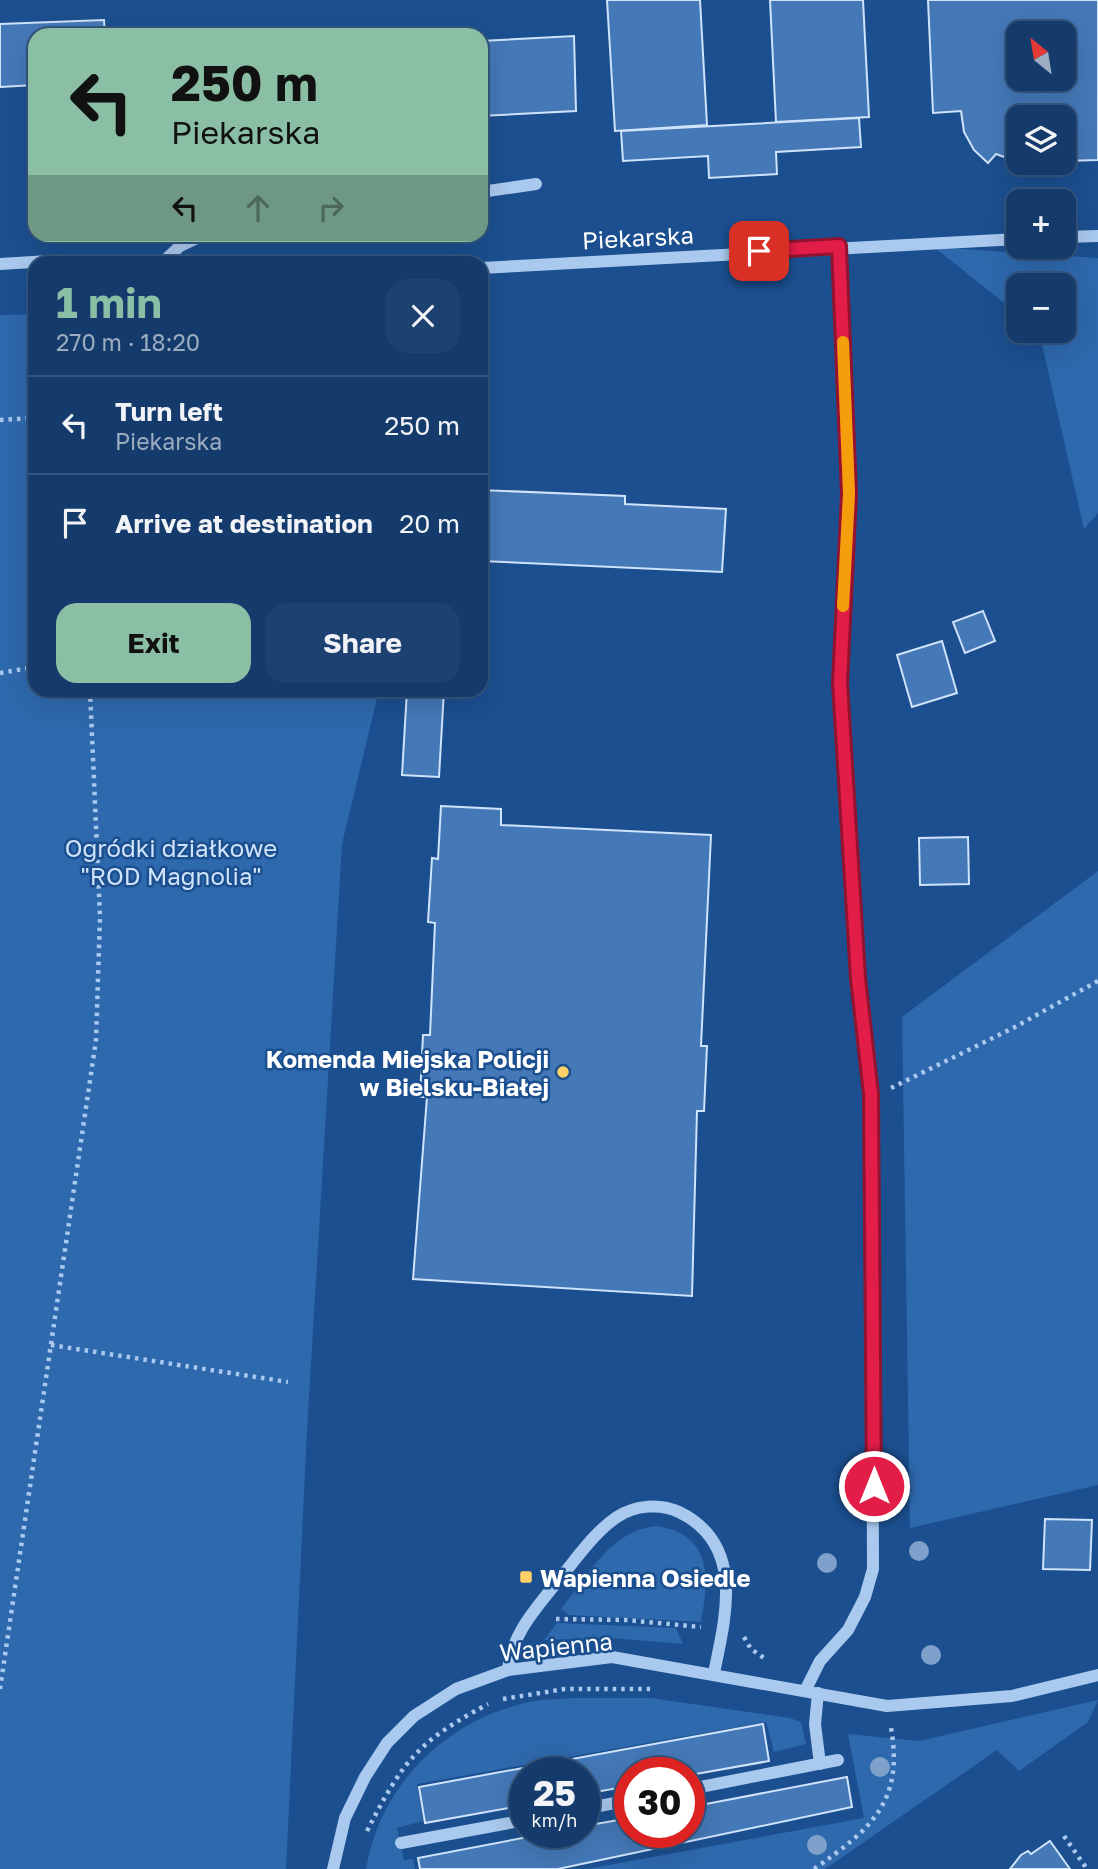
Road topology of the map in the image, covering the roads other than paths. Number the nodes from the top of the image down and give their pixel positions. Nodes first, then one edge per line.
1 (536, 184) dead end
2 (488, 191) edge
3 (1098, 236) edge
4 (1076, 237) edge
5 (1006, 239) edge
6 (188, 242) edge
7 (839, 246) junction
8 (169, 256) edge
9 (28, 262) edge
10 (0, 264) edge
11 (488, 268) edge
12 (508, 1670) junction
13 (714, 1673) junction
14 (1098, 1675) edge
15 (811, 1692) junction
16 (838, 1760) dead end
17 (820, 1764) junction
18 (705, 1786) edge
19 (509, 1823) edge
20 (401, 1843) dead end
21 (333, 1869) edge

1 - 2 street
3 - 4 street
5 - 7 street, Piekarska
6 - 8 street
7 - 11 street, Piekarska
7 - 15 street
9 - 10 street
12 - 13 street, Wapienna
12 - 13 street
12 - 21 street, Wapienna
13 - 15 street, Wapienna
14 - 15 street, Wapienna
15 - 17 street
16 - 17 street
17 - 18 street
19 - 20 street

